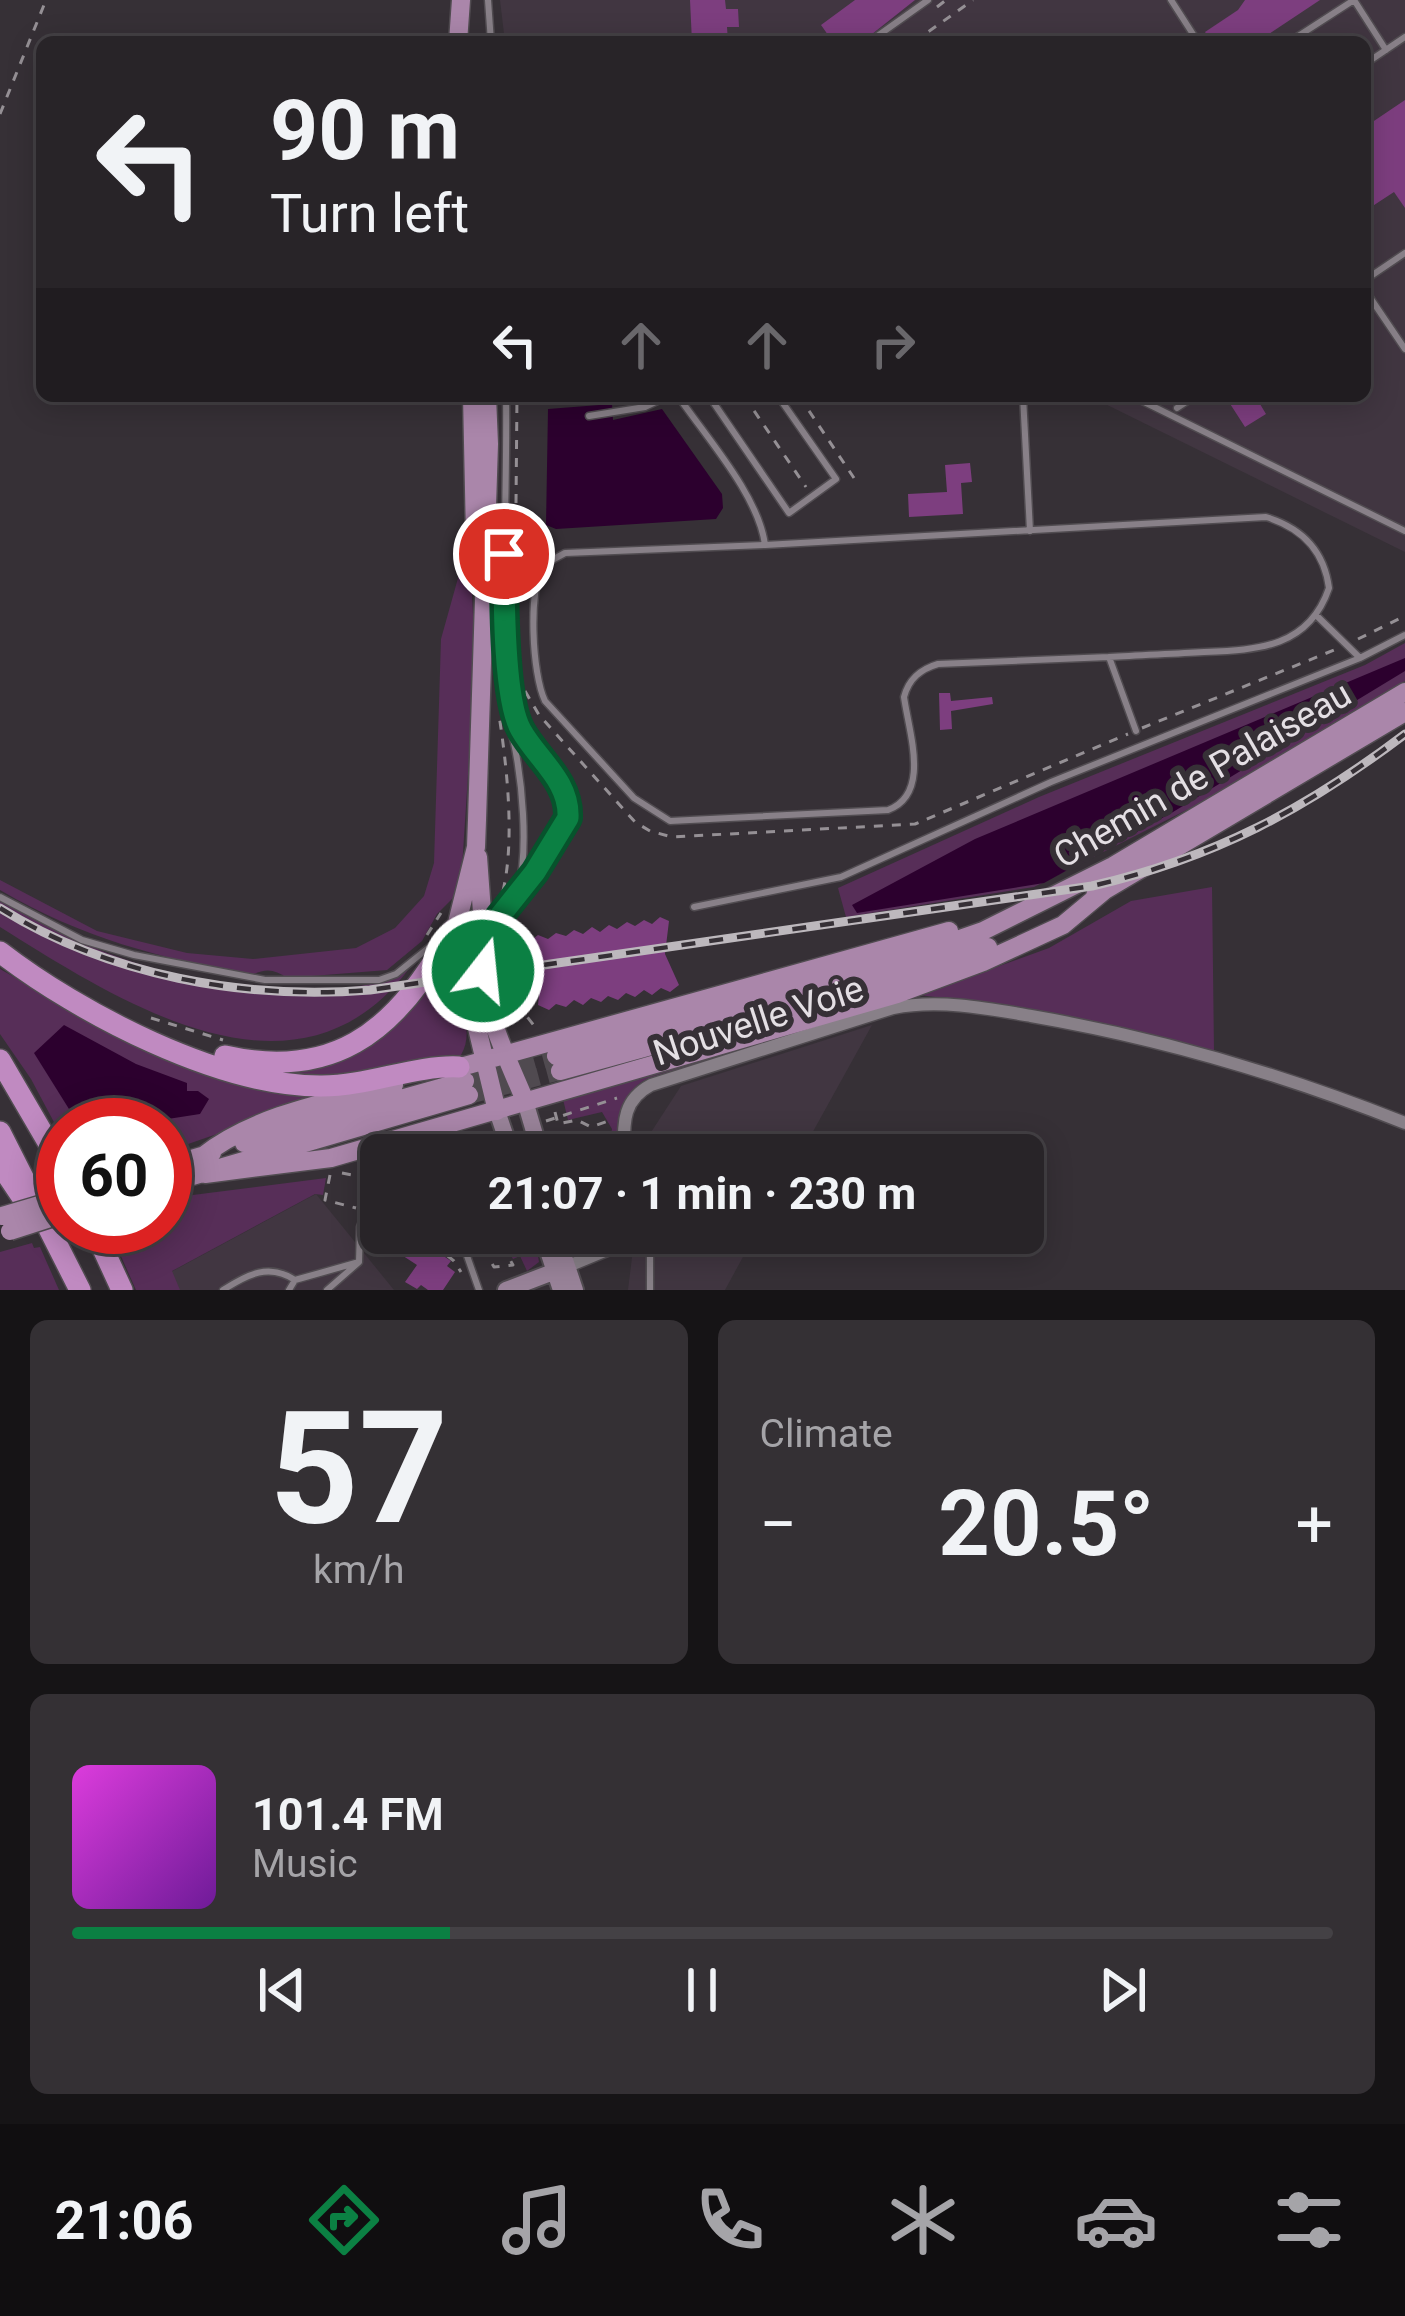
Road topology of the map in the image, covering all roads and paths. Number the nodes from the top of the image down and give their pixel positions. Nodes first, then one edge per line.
1 (46, 0) edge
2 (488, 0) edge
3 (928, 0) edge
4 (973, 0) edge
5 (1172, 0) edge
6 (461, 3) edge
7 (458, 36) edge
8 (469, 36) edge
9 (491, 36) edge
10 (877, 36) edge
11 (922, 36) edge
12 (1194, 36) edge
13 (1298, 36) edge
14 (1405, 37) edge
15 (1386, 50) junction
16 (1371, 60) edge
17 (0, 114) edge
18 (1405, 253) edge
19 (1371, 276) edge
20 (1371, 299) edge
21 (1405, 349) edge
22 (472, 402) edge
23 (487, 402) edge
24 (506, 402) edge
25 (517, 402) edge
26 (654, 402) edge
27 (682, 402) edge
28 (713, 402) edge
29 (748, 402) edge
30 (782, 402) edge
31 (803, 402) edge
32 (1023, 402) edge
33 (1144, 402) edge
34 (1186, 402) edge
35 (1177, 408) dead end
36 (589, 416) dead end
37 (854, 478) dead end
38 (806, 487) dead end
39 (516, 505) dead end
40 (1030, 531) junction
41 (1405, 531) edge
42 (765, 545) junction
43 (1316, 615) junction
44 (1405, 616) edge
45 (482, 625) junction
46 (1405, 635) edge
47 (1345, 645) junction
48 (1108, 656) junction
49 (1360, 658) junction
50 (523, 682) dead end
51 (1405, 692) edge
52 (1405, 712) edge
53 (504, 713) dead end
54 (520, 730) junction
55 (1136, 731) junction
56 (476, 847) junction
57 (1105, 890) junction
58 (503, 891) dead end
59 (518, 892) junction
60 (0, 897) edge
61 (694, 907) dead end
62 (1030, 910) junction
63 (444, 928) junction
64 (486, 928) junction
65 (0, 952) edge
66 (487, 962) junction
67 (511, 967) dead end
68 (463, 970) junction
69 (83, 1005) junction
70 (151, 1018) dead end
71 (535, 1029) dead end
72 (231, 1042) dead end
73 (506, 1052) junction
74 (0, 1060) edge
75 (484, 1060) junction
76 (464, 1081) junction
77 (642, 1090) junction
78 (525, 1101) junction
79 (497, 1111) junction
80 (624, 1115) junction
81 (36, 1122) edge
82 (1405, 1123) edge
83 (533, 1124) junction
84 (558, 1124) dead end
85 (0, 1132) edge
86 (505, 1134) edge
87 (536, 1134) edge
88 (624, 1134) edge
89 (0, 1163) edge
90 (204, 1165) junction
91 (192, 1166) edge
92 (192, 1171) edge
93 (360, 1177) edge
94 (36, 1200) edge
95 (360, 1209) edge
96 (36, 1210) edge
97 (36, 1218) edge
98 (36, 1218) edge
99 (3, 1224) edge
100 (360, 1252) edge
101 (63, 1254) edge
102 (105, 1254) edge
103 (445, 1254) edge
104 (466, 1254) edge
105 (486, 1254) edge
106 (508, 1254) edge
107 (552, 1254) edge
108 (558, 1254) edge
109 (590, 1254) edge
110 (650, 1254) edge
111 (359, 1262) junction
112 (560, 1269) junction
113 (464, 1277) dead end
114 (295, 1280) junction
115 (80, 1290) edge
116 (122, 1290) edge
117 (224, 1290) edge
118 (289, 1290) edge
119 (327, 1290) edge
120 (479, 1290) edge
121 (506, 1290) edge
122 (561, 1290) edge
123 (575, 1290) edge
124 (650, 1290) edge

1 - 17 path
2 - 9 lane
3 - 10 lane
4 - 11 path
5 - 12 lane
6 - 7 main road
6 - 8 main road
13 - 15 lane
14 - 15 lane
15 - 16 lane
18 - 19 lane
20 - 21 lane
22 - 45 main road
23 - 45 main road
24 - 54 lane
25 - 39 path
26 - 36 lane
27 - 42 lane
28 - 30 lane
29 - 38 path
31 - 37 path
32 - 40 lane
33 - 41 lane
34 - 35 lane
40 - 42 lane
40 - 43 lane
42 - 48 lane
43 - 47 lane
43 - 48 lane
44 - 47 path
45 - 56 main road
46 - 49 lane
47 - 49 lane
47 - 55 path
48 - 55 lane
49 - 61 lane
50 - 55 path
51 - 62 main road, Chemin de Palaiseau
52 - 57 main road, Chemin de Palaiseau
53 - 58 path
54 - 59 lane
54 - 59 lane
56 - 63 main road
56 - 64 main road
57 - 62 main road
57 - 78 main road
59 - 64 lane
60 - 63 lane
62 - 73 main road
63 - 64 main road
63 - 68 main road
63 - 69 highway
64 - 66 main road
65 - 69 highway
66 - 68 main road
66 - 73 main road
67 - 71 path
68 - 75 main road
69 - 76 highway
70 - 72 path
73 - 75 main road
73 - 78 main road
74 - 81 highway
75 - 76 main road
75 - 79 main road
76 - 90 main road
76 - 90 main road
77 - 80 street, Nouvelle Voie
77 - 82 street, Nouvelle Voie
77 - 83 path
78 - 79 main road
78 - 83 main road
79 - 86 main road
79 - 90 main road
80 - 84 path
80 - 88 street
83 - 87 main road
85 - 94 highway
89 - 97 highway
90 - 91 main road
90 - 92 main road
93 - 95 path
96 - 99 main road, bridge
98 - 99 main road, bridge
100 - 111 lane
101 - 115 highway
102 - 116 highway
103 - 113 path
104 - 120 lane
105 - 106 path
107 - 112 main road
108 - 112 main road
109 - 112 street
110 - 124 lane
111 - 114 lane
111 - 119 lane
112 - 121 main road
112 - 122 main road
112 - 123 main road
114 - 117 lane
114 - 118 lane

